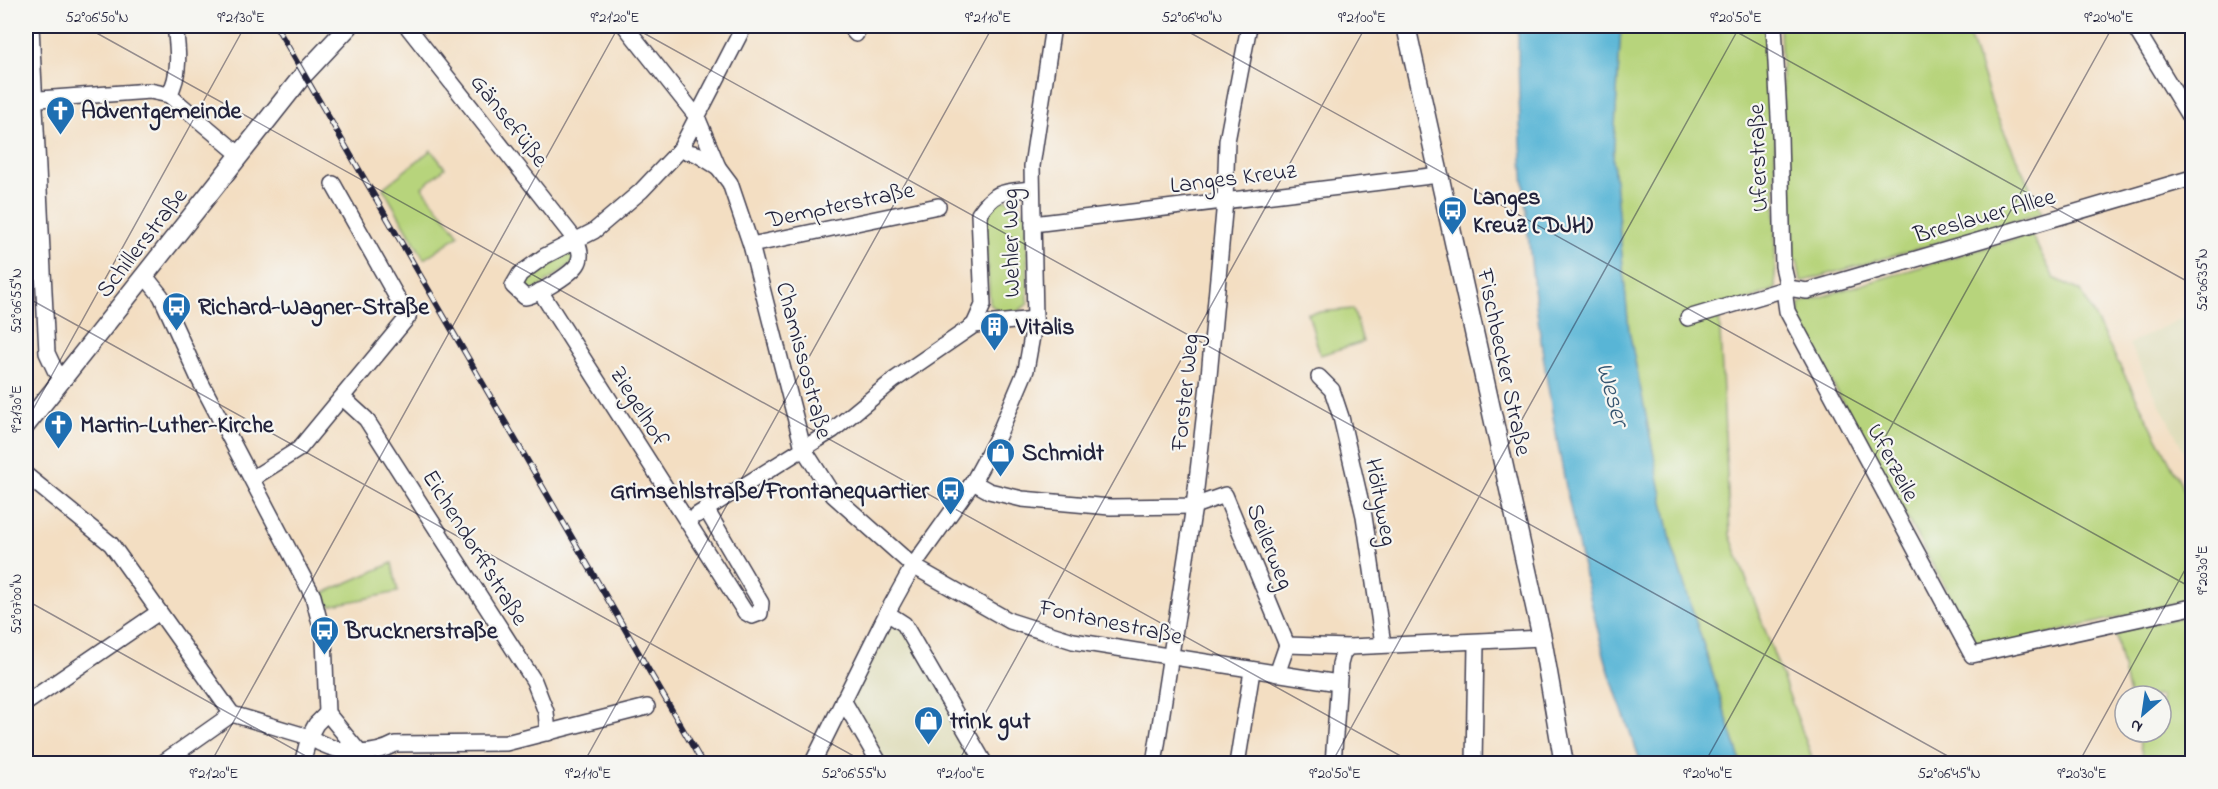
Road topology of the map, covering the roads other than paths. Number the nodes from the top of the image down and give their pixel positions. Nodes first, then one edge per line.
1 (32, 26) edge
2 (175, 26) edge
3 (349, 26) edge
4 (407, 26) edge
5 (625, 26) edge
6 (744, 26) edge
7 (1053, 26) edge
8 (1249, 26) edge
9 (1406, 26) edge
10 (1774, 26) edge
11 (2134, 26) edge
12 (169, 95) junction
13 (30, 100) edge
14 (2191, 113) edge
15 (697, 117) junction
16 (680, 150) junction
17 (240, 155) junction
18 (718, 166) junction
19 (1439, 175) junction
20 (2193, 178) edge
21 (333, 184) dead end
22 (1031, 189) junction
23 (1225, 201) junction
24 (938, 206) dead end
25 (1033, 224) junction
26 (577, 242) junction
27 (751, 246) junction
28 (145, 276) junction
29 (1788, 288) junction
30 (540, 291) junction
31 (1688, 318) dead end
32 (1035, 319) junction
33 (974, 325) junction
34 (1319, 377) dead end
35 (63, 378) junction
36 (343, 398) junction
37 (26, 425) edge
38 (803, 448) junction
39 (26, 475) edge
40 (253, 478) junction
41 (974, 482) junction
42 (1194, 506) junction
43 (706, 509) junction
44 (686, 522) junction
45 (913, 566) junction
46 (2193, 607) edge
47 (159, 612) junction
48 (887, 613) junction
49 (1542, 638) junction
50 (1476, 643) junction
51 (1383, 644) junction
52 (1287, 645) junction
53 (1349, 647) junction
54 (1171, 658) junction
55 (1252, 671) junction
56 (1277, 674) junction
57 (1338, 683) junction
58 (843, 700) junction
59 (26, 703) edge
60 (647, 707) dead end
61 (327, 713) junction
62 (232, 714) junction
63 (548, 733) junction
64 (309, 737) junction
65 (366, 759) edge
66 (161, 764) edge
67 (302, 764) edge
68 (812, 764) edge
69 (880, 764) edge
70 (985, 764) edge
71 (1154, 764) edge
72 (1238, 764) edge
73 (1333, 764) edge
74 (1474, 764) edge
75 (1564, 764) edge

1 - 13 street
2 - 12 street
3 - 17 main road, Schillerstraße
4 - 26 street, Gänsefüße
5 - 15 street, Chamissostraße
6 - 15 street
7 - 22 street, Wehler Weg
8 - 23 street, Forster Weg
9 - 19 main road, Fischbecker Straße
10 - 29 street, Uferstraße
11 - 14 street
12 - 13 street
12 - 17 street
13 - 35 street
15 - 16 street
15 - 18 street, Chamissostraße
16 - 18 street
16 - 26 street
17 - 28 main road, Schillerstraße
18 - 27 street, Chamissostraße
19 - 23 street, Langes Kreuz
19 - 49 main road, Fischbecker Straße
20 - 29 street, Breslauer Allee
21 - 36 street
22 - 25 street, Wehler Weg
22 - 33 street
23 - 25 street, Langes Kreuz
23 - 42 street, Forster Weg
24 - 27 street, Dempterstraße
25 - 32 street, Wehler Weg
26 - 30 street
26 - 30 street
27 - 38 street, Chamissostraße
28 - 35 main road, Schillerstraße
28 - 40 street
29 - 31 street, Breslauer Allee
29 - 46 street, Uferzeile
30 - 44 street, Ziegelhof
32 - 33 street
32 - 41 street, Wehler Weg
33 - 38 street
34 - 51 street, Höltyweg
35 - 37 main road, Schillerstraße
36 - 40 street
36 - 63 street, Eichendorffstraße
38 - 43 street
38 - 45 street, Chamissostraße
39 - 47 street
40 - 61 street
41 - 42 street
41 - 45 street, Wehler Weg
42 - 52 street, Seilerweg
42 - 54 street, Forster Weg
43 - 44 street
43 - 44 street, Ziegelhof
45 - 48 street, Wehler Weg
45 - 54 street, Fontanestraße
47 - 59 street
47 - 62 street
48 - 58 street, Wehler Weg
48 - 70 street
49 - 50 street
49 - 75 main road, Fischbecker Straße
50 - 51 street
50 - 74 street
51 - 53 street
52 - 53 street
52 - 56 street
53 - 57 street
54 - 55 street, Fontanestraße
54 - 71 street, Forster Weg
55 - 56 street, Fontanestraße
55 - 72 street
56 - 57 street, Fontanestraße
57 - 73 street
58 - 68 street, Wehler Weg
58 - 69 street
60 - 63 street
61 - 64 street
61 - 65 street
62 - 64 street
62 - 66 street
63 - 65 street
64 - 65 street
64 - 67 street

